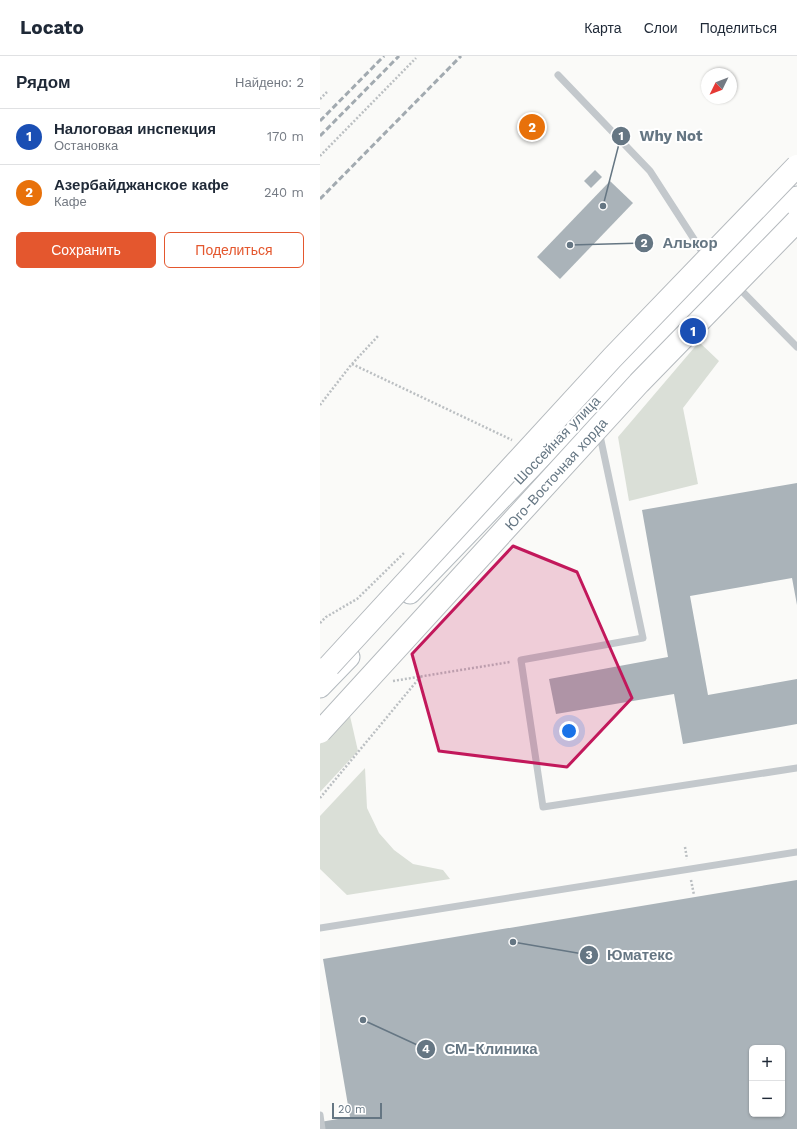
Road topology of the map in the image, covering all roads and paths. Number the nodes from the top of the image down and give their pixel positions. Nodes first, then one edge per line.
1 (416, 58) dead end
2 (558, 75) dead end
3 (327, 92) dead end
4 (320, 99) edge
5 (320, 156) edge
6 (797, 166) edge
7 (797, 197) edge
8 (797, 221) edge
9 (717, 266) junction
10 (379, 335) dead end
11 (797, 347) edge
12 (352, 364) junction
13 (320, 405) edge
14 (595, 410) junction
15 (516, 441) dead end
16 (520, 660) junction
17 (329, 666) dead end
18 (421, 676) junction
19 (390, 681) dead end
20 (320, 686) edge
21 (320, 732) edge
22 (797, 768) edge
23 (320, 798) edge
24 (797, 852) edge
25 (320, 928) edge
26 (320, 1116) edge
27 (322, 1129) edge

1 - 5 path
2 - 9 lane
3 - 4 path
6 - 17 main road, bridge
7 - 9 main road, Шоссейная улица
8 - 21 main road, Юго-Восточная хорда, bridge
9 - 11 lane
9 - 14 main road, Шоссейная улица
10 - 12 path
12 - 13 path
12 - 15 path
14 - 16 lane
14 - 20 main road, Шоссейная улица
16 - 18 path
16 - 22 lane
18 - 19 path
18 - 23 path
24 - 25 lane
26 - 27 lane

